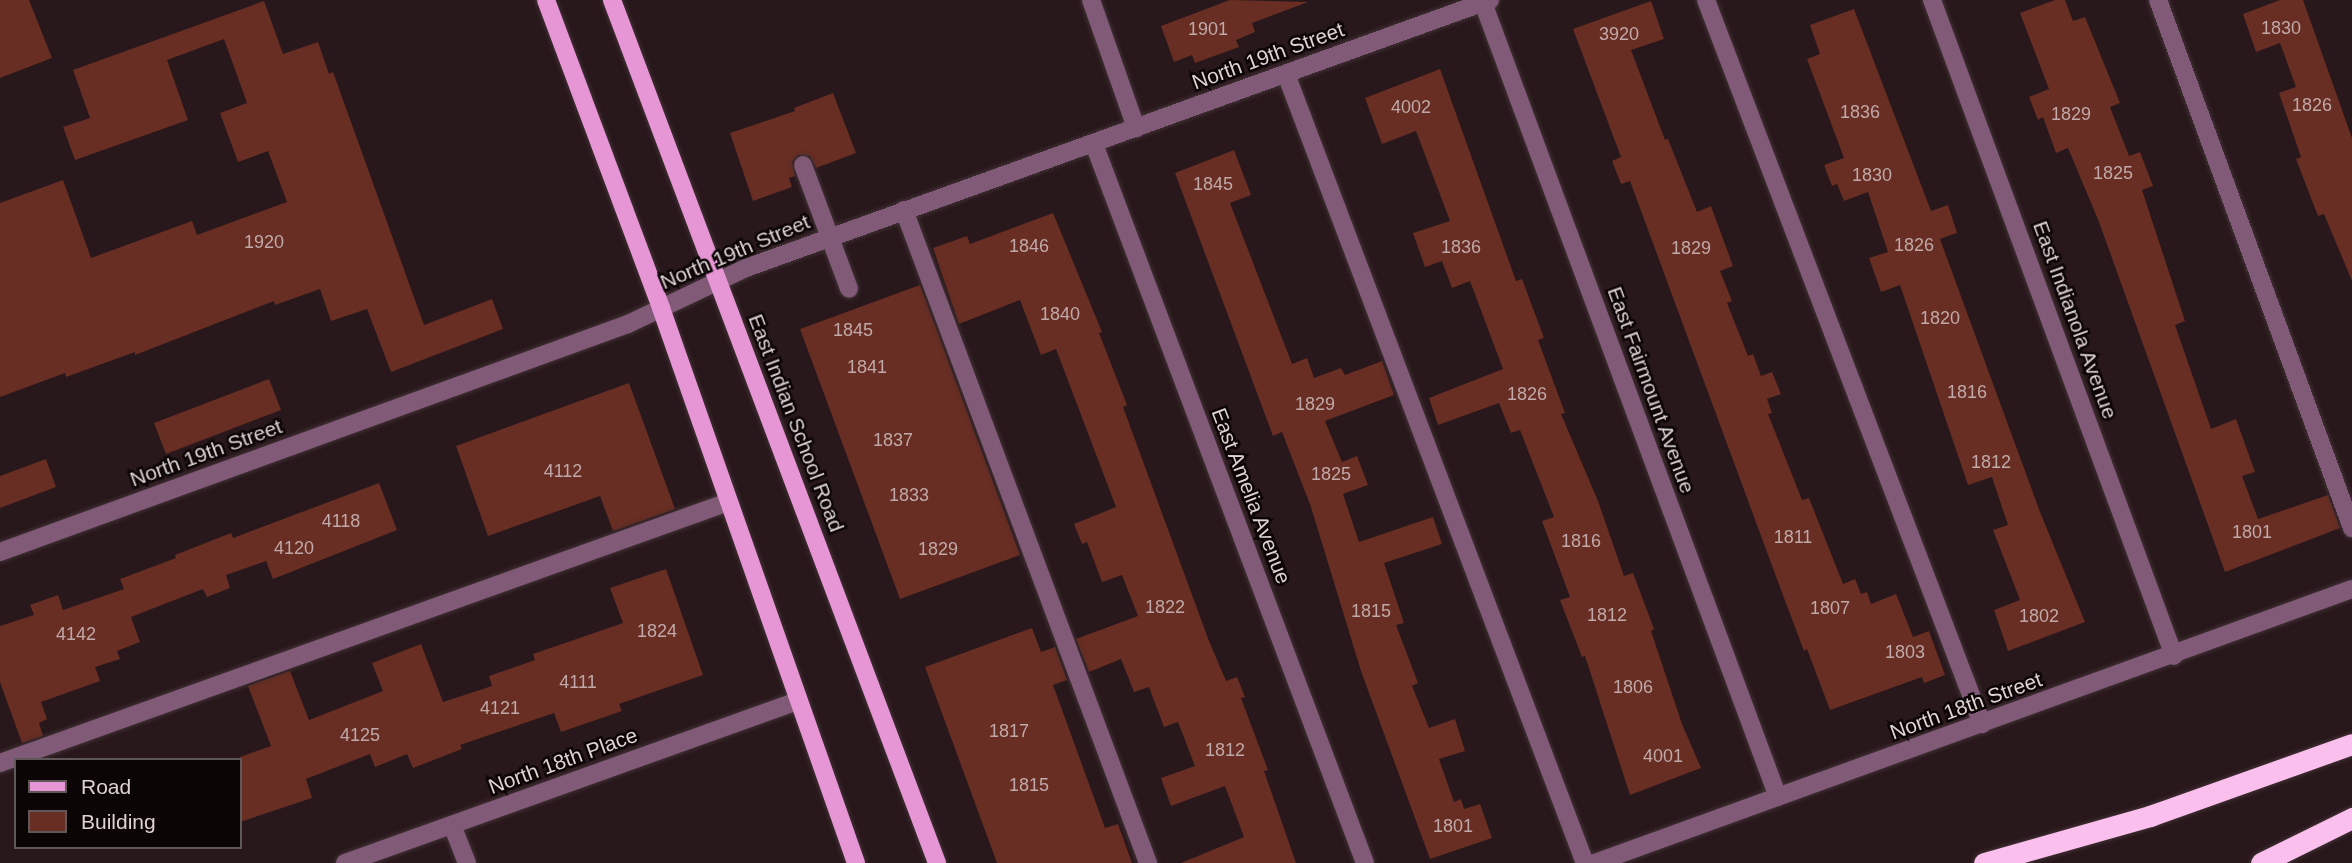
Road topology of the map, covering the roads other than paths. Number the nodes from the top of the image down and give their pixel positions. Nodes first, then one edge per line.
1 (545, 0) edge
2 (612, 0) edge
3 (1091, 0) edge
4 (1706, 0) edge
5 (1932, 0) edge
6 (2158, 0) edge
7 (1485, 1) edge
8 (1286, 74) junction
9 (1136, 128) junction
10 (1094, 144) junction
11 (803, 165) dead end
12 (904, 210) junction
13 (829, 237) junction
14 (718, 282) junction
15 (849, 289) dead end
16 (661, 308) junction
17 (728, 502) junction
18 (2352, 528) edge
19 (0, 552) edge
20 (2352, 589) edge
21 (2174, 656) junction
22 (797, 701) junction
23 (1982, 724) junction
24 (2352, 744) edge
25 (0, 763) edge
26 (1778, 797) junction
27 (2352, 818) edge
28 (452, 825) junction
29 (345, 863) edge
30 (467, 863) edge
31 (856, 863) edge
32 (937, 863) edge
33 (1149, 863) edge
34 (1365, 863) edge
35 (1584, 863) edge
36 (1595, 863) edge
37 (1984, 863) edge
38 (2261, 863) edge

1 - 16 main road
2 - 14 main road, East Indian School Road
3 - 9 street
4 - 23 street
5 - 21 street, East Indianola Avenue
6 - 18 street
7 - 8 street, North 19th Street
7 - 26 street, East Fairmount Avenue
8 - 9 street, North 19th Street
8 - 35 street
9 - 10 street, North 19th Street
10 - 12 street, North 19th Street
10 - 34 street, East Amelia Avenue
11 - 13 street
12 - 13 street, North 19th Street
12 - 33 street
13 - 14 street, North 19th Street
13 - 15 street
14 - 16 street, North 19th Street
14 - 32 main road, East Indian School Road
16 - 17 main road
16 - 19 street, North 19th Street
17 - 22 main road
17 - 25 street
20 - 21 street, North 18th Street
21 - 23 street, North 18th Street
22 - 28 street, North 18th Place
22 - 31 main road
23 - 26 street, North 18th Street
24 - 37 highway
26 - 36 street, North 18th Street
27 - 38 highway
28 - 29 street, North 18th Place
28 - 30 street

